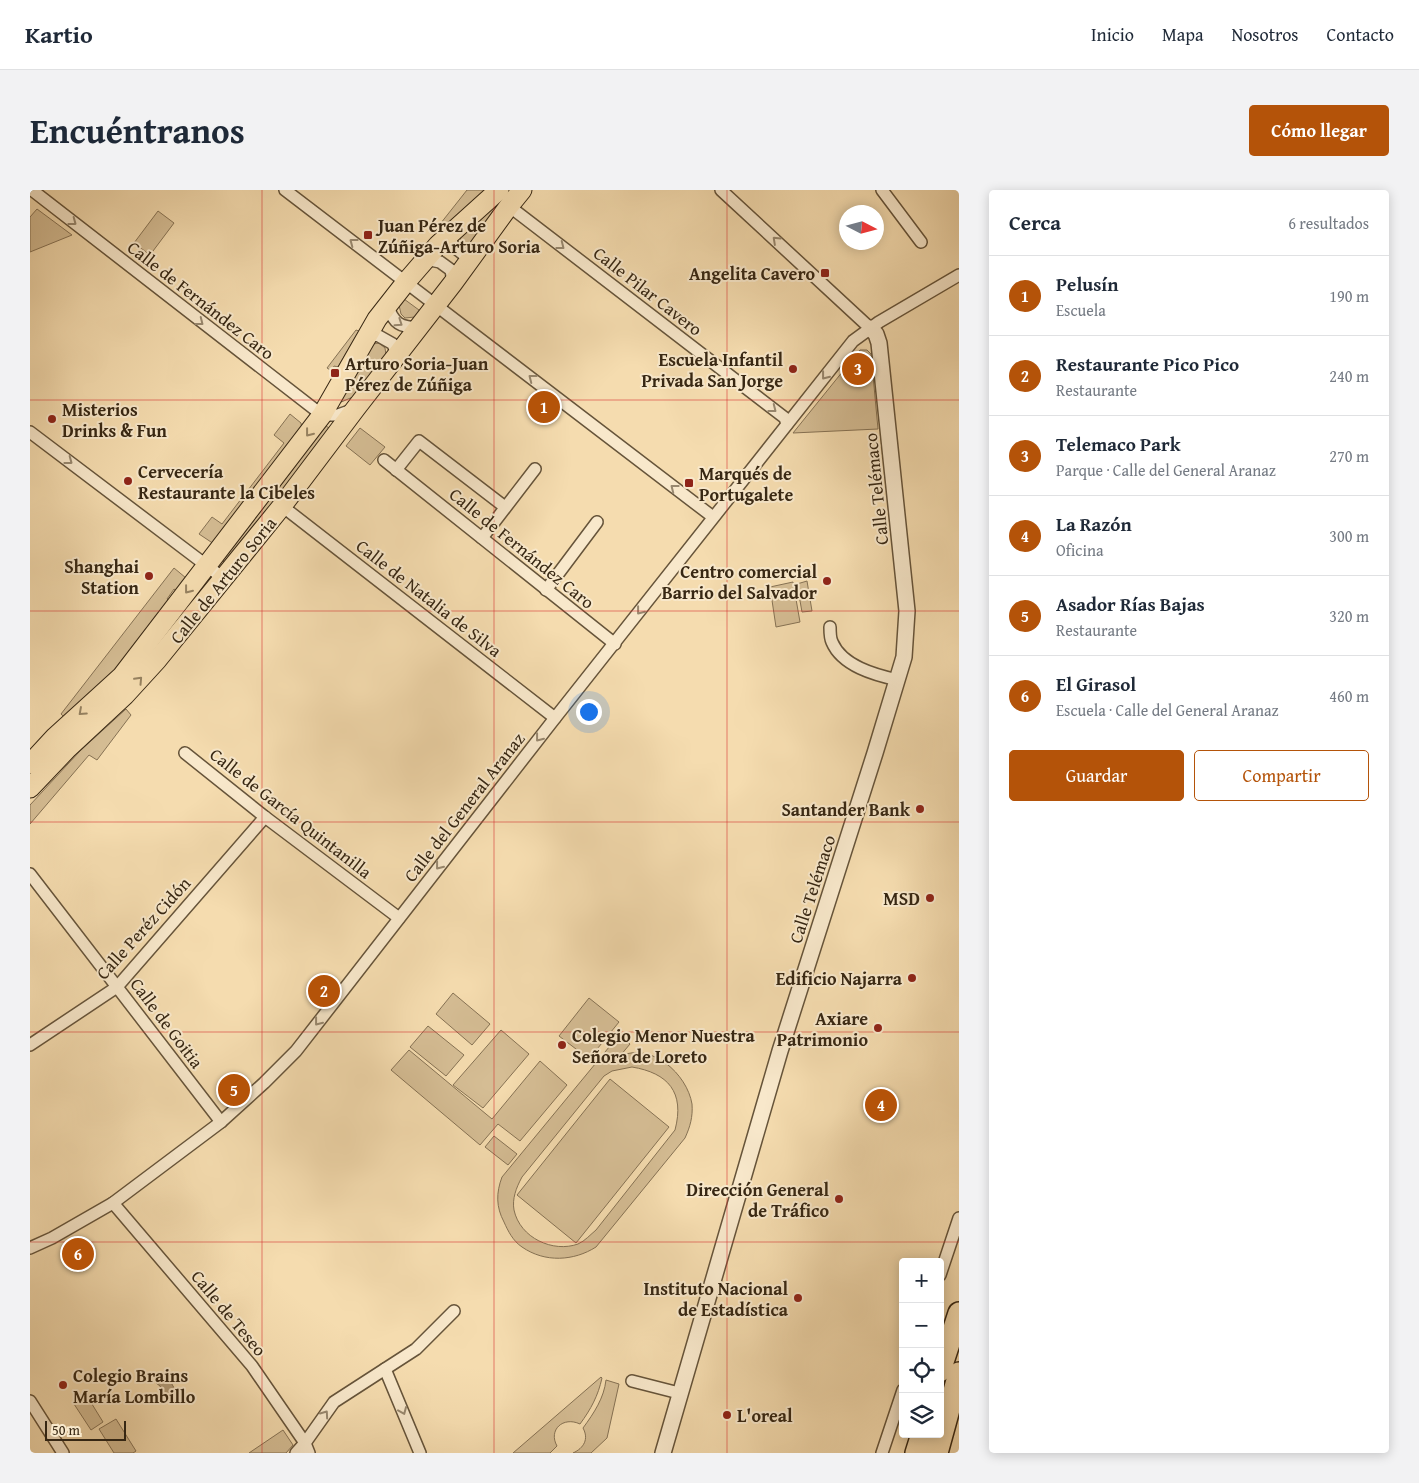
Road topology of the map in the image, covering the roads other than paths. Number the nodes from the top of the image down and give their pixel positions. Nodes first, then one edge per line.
1 (285, 190) edge
2 (498, 190) edge
3 (522, 190) edge
4 (721, 190) edge
5 (882, 190) edge
6 (33, 193) edge
7 (509, 206) junction
8 (449, 234) junction
9 (921, 242) dead end
10 (474, 252) junction
11 (425, 259) junction
12 (959, 275) edge
13 (406, 282) junction
14 (453, 283) junction
15 (436, 305) junction
16 (387, 306) junction
17 (419, 328) junction
18 (870, 328) junction
19 (366, 338) junction
20 (397, 355) junction
21 (356, 408) junction
22 (322, 415) junction
23 (788, 424) junction
24 (30, 432) edge
25 (384, 460) dead end
26 (535, 469) dead end
27 (396, 470) junction
28 (282, 506) junction
29 (505, 506) junction
30 (713, 517) junction
31 (596, 522) dead end
32 (482, 538) junction
33 (207, 566) junction
34 (223, 578) junction
35 (546, 590) junction
36 (830, 627) dead end
37 (614, 644) junction
38 (898, 680) junction
39 (555, 718) junction
40 (185, 753) dead end
41 (30, 764) edge
42 (30, 788) edge
43 (265, 817) junction
44 (30, 874) edge
45 (399, 918) junction
46 (117, 987) junction
47 (30, 1045) edge
48 (221, 1122) junction
49 (113, 1203) junction
50 (959, 1218) edge
51 (30, 1248) edge
52 (944, 1263) edge
53 (454, 1311) dead end
54 (959, 1313) edge
55 (944, 1360) edge
56 (385, 1369) junction
57 (959, 1373) edge
58 (632, 1381) dead end
59 (679, 1393) junction
60 (902, 1393) edge
61 (30, 1401) edge
62 (921, 1438) edge
63 (307, 1448) edge
64 (883, 1452) edge
65 (63, 1453) edge
66 (296, 1453) edge
67 (420, 1453) edge
68 (663, 1453) edge
69 (916, 1453) edge
70 (937, 1453) edge

13 -> 1 street
2 - 8 main road, Calle de Arturo Soria
3 - 7 main road, Calle de Arturo Soria
18 -> 4 street
5 - 9 street
6 -> 22 street, Calle de Fernández Caro
7 - 10 main road, Calle de Arturo Soria
7 -> 23 street, Calle Pilar Cavero
8 - 10 street
8 - 11 main road, Calle de Arturo Soria
10 - 14 main road, Calle de Arturo Soria
11 - 13 main road, Calle de Arturo Soria
11 - 14 street
12 - 18 street, Calle del General Aranaz
13 - 15 street
13 - 16 main road, Calle de Arturo Soria
14 - 15 main road, Calle de Arturo Soria
15 - 17 main road, Calle de Arturo Soria
30 -> 15 street
16 -> 17 street
16 - 19 main road, Calle de Arturo Soria
17 - 20 main road, Calle de Arturo Soria
18 -> 23 street, Calle del General Aranaz
18 - 38 street, Calle Telémaco
19 - 20 street
19 - 22 main road, Calle de Arturo Soria
20 - 21 main road, Calle de Arturo Soria
21 - 22 street
21 - 28 main road, Calle de Arturo Soria
22 -> 33 main road, Calle de Arturo Soria
23 - 30 street, Calle del General Aranaz
24 -> 33 street
25 - 27 street, Calle de Fernández Caro
26 - 29 street
27 - 29 street
27 - 32 street, Calle de Fernández Caro
28 - 34 main road, Calle de Arturo Soria
28 - 39 street, Calle de Natalia de Silva
29 - 32 street
30 -> 37 street, Calle del General Aranaz
31 - 35 street
32 - 35 street, Calle de Fernández Caro
33 - 34 street
33 -> 41 main road, Calle de Arturo Soria
42 -> 34 main road, Calle de Arturo Soria
35 - 37 street, Calle de Fernández Caro
36 - 38 street
37 - 39 street, Calle del General Aranaz
38 - 59 street, Calle Telémaco
39 -> 45 street, Calle del General Aranaz
40 - 43 street, Calle de García Quintanilla
43 - 45 street, Calle de García Quintanilla
43 - 46 street, Calle Peréz Cidón
44 - 46 street, Calle de Goitia
45 -> 48 street, Calle del General Aranaz
46 - 47 street, Calle Peréz Cidón
46 - 48 street, Calle de Goitia
48 - 49 street, Calle del General Aranaz
49 - 51 street, Calle del General Aranaz
49 - 63 street, Calle de Teseo
50 - 52 street
53 - 56 street
54 - 55 highway
63 -> 56 street
56 -> 67 street
57 - 70 highway
58 - 59 street
59 - 68 street, Calle Telémaco
60 - 64 street
61 - 65 street
62 - 69 highway
63 - 66 street

